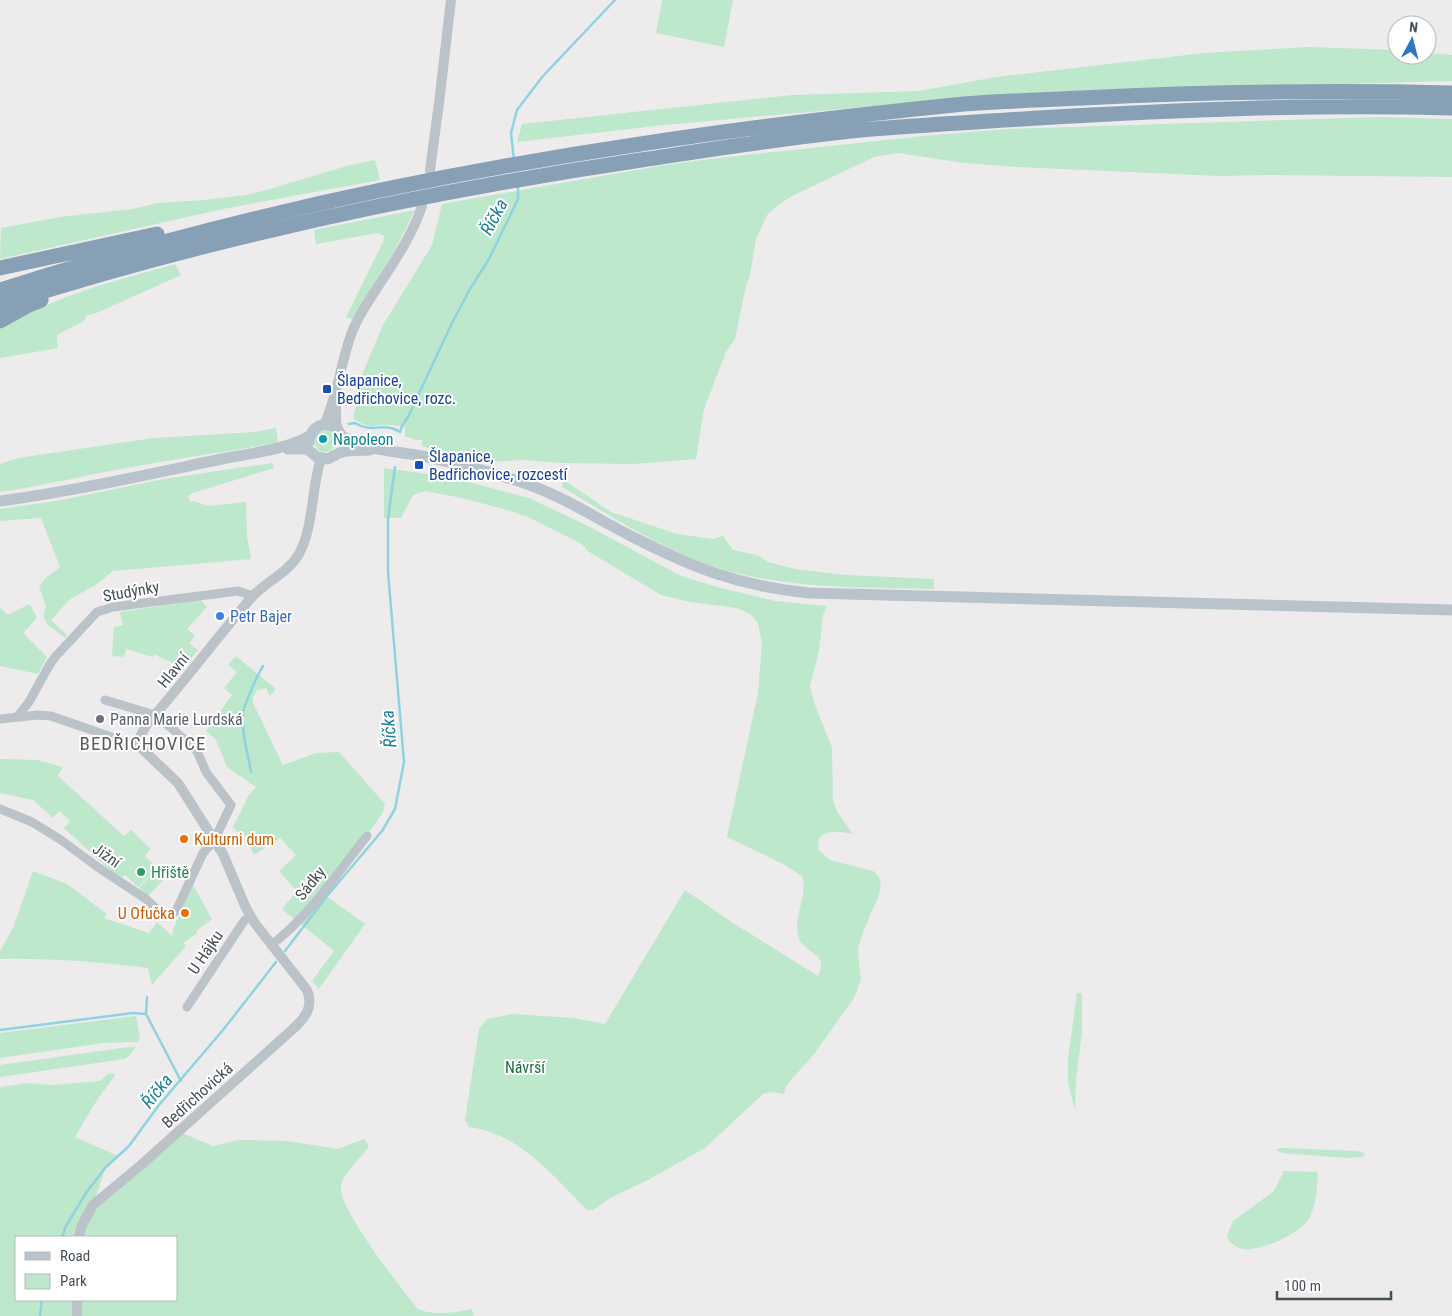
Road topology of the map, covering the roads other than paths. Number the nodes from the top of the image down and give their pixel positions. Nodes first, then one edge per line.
1 (451, 0) edge
2 (1452, 93) edge
3 (1452, 108) edge
4 (430, 170) dead end
5 (330, 200) junction
6 (422, 206) dead end
7 (141, 263) junction
8 (0, 268) edge
9 (0, 290) edge
10 (0, 305) edge
11 (0, 321) edge
12 (337, 390) junction
13 (324, 425) junction
14 (340, 433) junction
15 (309, 436) junction
16 (381, 450) junction
17 (262, 451) junction
18 (339, 453) junction
19 (316, 455) junction
20 (0, 501) edge
21 (253, 596) junction
22 (1452, 610) edge
23 (105, 700) dead end
24 (29, 702) junction
25 (38, 715) junction
26 (155, 715) junction
27 (17, 717) junction
28 (0, 719) edge
29 (138, 744) junction
30 (0, 808) edge
31 (367, 836) dead end
32 (214, 841) junction
33 (250, 916) junction
34 (271, 945) junction
35 (187, 1007) dead end
36 (79, 1236) edge
37 (77, 1301) edge
38 (77, 1316) edge

1 - 4 street
2 - 5 highway
3 - 7 highway
5 - 8 highway
5 - 9 highway
6 - 12 street
7 - 10 highway
7 - 11 highway
12 - 13 street
12 - 14 street
13 - 14 main road
13 - 15 main road
14 - 16 main road
14 - 18 main road
15 - 17 main road
15 - 19 main road
16 - 18 main road
16 - 22 main road
17 - 19 main road
17 - 20 main road
18 - 19 main road
19 - 21 street, Hlavní
21 - 24 street, Studýnky
21 - 26 street, Hlavní
23 - 26 street
24 - 25 street
24 - 27 street, Studýnky
25 - 27 street
25 - 29 street
26 - 29 street, Hlavní
26 - 32 street
27 - 28 street
29 - 32 street
30 - 32 street, Jižní
31 - 34 street, Sádky
32 - 33 street
33 - 34 street
33 - 35 street, U Hájku
34 - 36 street, Bedřichovická
37 - 38 street

